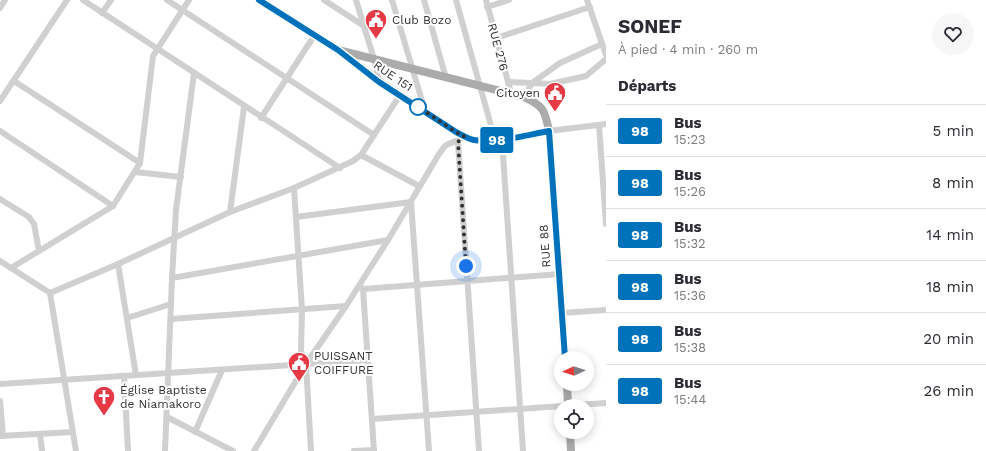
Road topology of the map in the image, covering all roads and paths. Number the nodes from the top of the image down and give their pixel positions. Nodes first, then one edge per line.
1 (5, 0) edge
2 (67, 0) edge
3 (83, 0) edge
4 (111, 0) edge
5 (167, 0) edge
6 (189, 0) edge
7 (259, 0) edge
8 (324, 0) edge
9 (356, 0) edge
10 (392, 0) edge
11 (424, 0) edge
12 (456, 0) edge
13 (486, 0) edge
14 (509, 0) edge
15 (587, 0) edge
16 (487, 7) junction
17 (590, 7) junction
18 (0, 8) edge
19 (183, 10) junction
20 (102, 13) junction
21 (364, 26) junction
22 (314, 36) junction
23 (496, 38) junction
24 (602, 44) junction
25 (158, 49) junction
26 (338, 50) junction
27 (606, 55) edge
28 (374, 59) junction
29 (606, 59) edge
30 (412, 69) junction
31 (194, 73) junction
32 (446, 78) junction
33 (286, 79) junction
34 (14, 81) junction
35 (379, 82) junction
36 (508, 82) junction
37 (532, 83) junction
38 (481, 86) junction
39 (511, 93) junction
40 (400, 95) junction
41 (524, 97) junction
42 (0, 101) edge
43 (244, 107) junction
44 (425, 112) junction
45 (261, 118) junction
46 (606, 124) edge
47 (599, 125) junction
48 (0, 131) edge
49 (549, 131) junction
50 (374, 135) junction
51 (461, 139) junction
52 (498, 140) junction
53 (361, 155) junction
54 (140, 163) junction
55 (340, 168) junction
56 (135, 172) junction
57 (181, 177) junction
58 (419, 186) junction
59 (294, 188) junction
60 (0, 199) edge
61 (411, 202) junction
62 (113, 206) junction
63 (230, 212) junction
64 (296, 217) junction
65 (606, 224) edge
66 (175, 237) junction
67 (388, 240) junction
68 (39, 251) junction
69 (299, 256) junction
70 (2, 263) edge
71 (118, 264) junction
72 (11, 268) junction
73 (560, 274) junction
74 (172, 278) junction
75 (511, 278) junction
76 (467, 281) junction
77 (418, 285) junction
78 (361, 287) junction
79 (50, 293) junction
80 (171, 304) junction
81 (346, 306) junction
82 (302, 310) junction
83 (606, 310) edge
84 (562, 313) junction
85 (127, 318) junction
86 (170, 319) junction
87 (565, 351) edge
88 (368, 360) junction
89 (306, 364) junction
90 (222, 370) junction
91 (168, 373) junction
92 (136, 375) junction
93 (124, 376) junction
94 (64, 380) junction
95 (0, 384) edge
96 (0, 401) edge
97 (606, 403) edge
98 (594, 404) edge
99 (554, 407) edge
100 (520, 409) junction
101 (476, 412) junction
102 (427, 415) junction
103 (167, 417) junction
104 (372, 419) junction
105 (73, 432) junction
106 (195, 432) junction
107 (40, 434) junction
108 (1, 436) edge
109 (570, 439) edge
110 (374, 450) edge
111 (42, 451) edge
112 (76, 451) edge
113 (128, 451) edge
114 (165, 451) edge
115 (233, 451) edge
116 (254, 451) edge
117 (311, 451) edge
118 (354, 451) edge
119 (430, 451) edge
120 (479, 451) edge
121 (524, 451) edge
122 (571, 451) edge

1 - 18 street
2 - 34 street
3 - 20 street
4 - 20 street
5 - 19 street
6 - 19 street
7 - 22 main road
8 - 21 street
9 - 21 street
10 - 30 street
11 - 32 street
12 - 38 street
13 - 16 street, RUE 276
14 - 16 street
15 - 17 street
16 - 23 street, RUE 276
17 - 23 street
17 - 24 street
19 - 25 street
19 - 33 street
20 - 25 street
21 - 28 street
22 - 26 main road
22 - 33 street
23 - 36 street, RUE 276
24 - 27 street
24 - 37 street
25 - 31 street
25 - 54 street
26 - 28 main road, RUE 88
26 - 35 main road, RUE 151
28 - 30 main road, RUE 88
28 - 35 street
29 - 37 street
30 - 32 main road, RUE 88
30 - 44 street
31 - 43 street
31 - 57 street
32 - 38 main road, RUE 88
33 - 45 street
33 - 50 street
34 - 42 street
34 - 54 street
35 - 40 main road, RUE 151
36 - 37 street
36 - 39 street, RUE 276
37 - 41 street
38 - 39 main road, RUE 88
38 - 52 street
39 - 41 main road, RUE 88
40 - 44 main road, RUE 151
40 - 50 street
41 - 49 main road, RUE 88
43 - 45 street
43 - 63 street
44 - 51 main road, RUE 151
45 - 55 street
46 - 47 street
47 - 49 street
47 - 65 street
48 - 62 street
49 - 52 main road, RUE 151
49 - 73 main road, RUE 88
50 - 53 street
51 - 52 main road, RUE 151
51 - 58 street
51 - 76 street
52 - 75 street
53 - 55 street
53 - 58 street
54 - 56 street
55 - 59 street
56 - 57 street
56 - 62 street
57 - 66 street
58 - 61 street
59 - 63 street
59 - 64 street
60 - 68 street
61 - 64 street
61 - 67 street
61 - 77 street
62 - 68 street
63 - 66 street
64 - 69 street
66 - 71 street
66 - 74 street
67 - 69 street
67 - 78 street
68 - 72 street
69 - 74 street
69 - 82 street
70 - 72 street
71 - 79 street
71 - 85 street
72 - 79 street
73 - 75 street
73 - 84 main road, RUE 88
74 - 80 street
75 - 76 street
75 - 100 street
76 - 77 street
76 - 101 street
77 - 78 street
77 - 102 street
78 - 81 street
78 - 88 street
79 - 94 street
80 - 85 street
80 - 86 street
81 - 82 street
81 - 89 street
82 - 86 street
82 - 89 street
83 - 84 street
84 - 87 main road, RUE 88
85 - 92 street
86 - 91 street
88 - 89 street
88 - 104 street
89 - 90 street
89 - 116 street
89 - 117 street
90 - 91 street
90 - 106 street
91 - 92 street
91 - 103 street
92 - 93 street
93 - 94 street
93 - 113 street
94 - 95 street
94 - 105 street
96 - 108 street
97 - 98 street
99 - 100 street
100 - 101 street
100 - 121 street
101 - 102 street
101 - 120 street
102 - 104 street
102 - 119 street
103 - 106 street
103 - 114 street
104 - 110 street
105 - 107 street
105 - 112 street
106 - 115 street
107 - 108 street
107 - 111 street
109 - 122 main road
110 - 118 street

